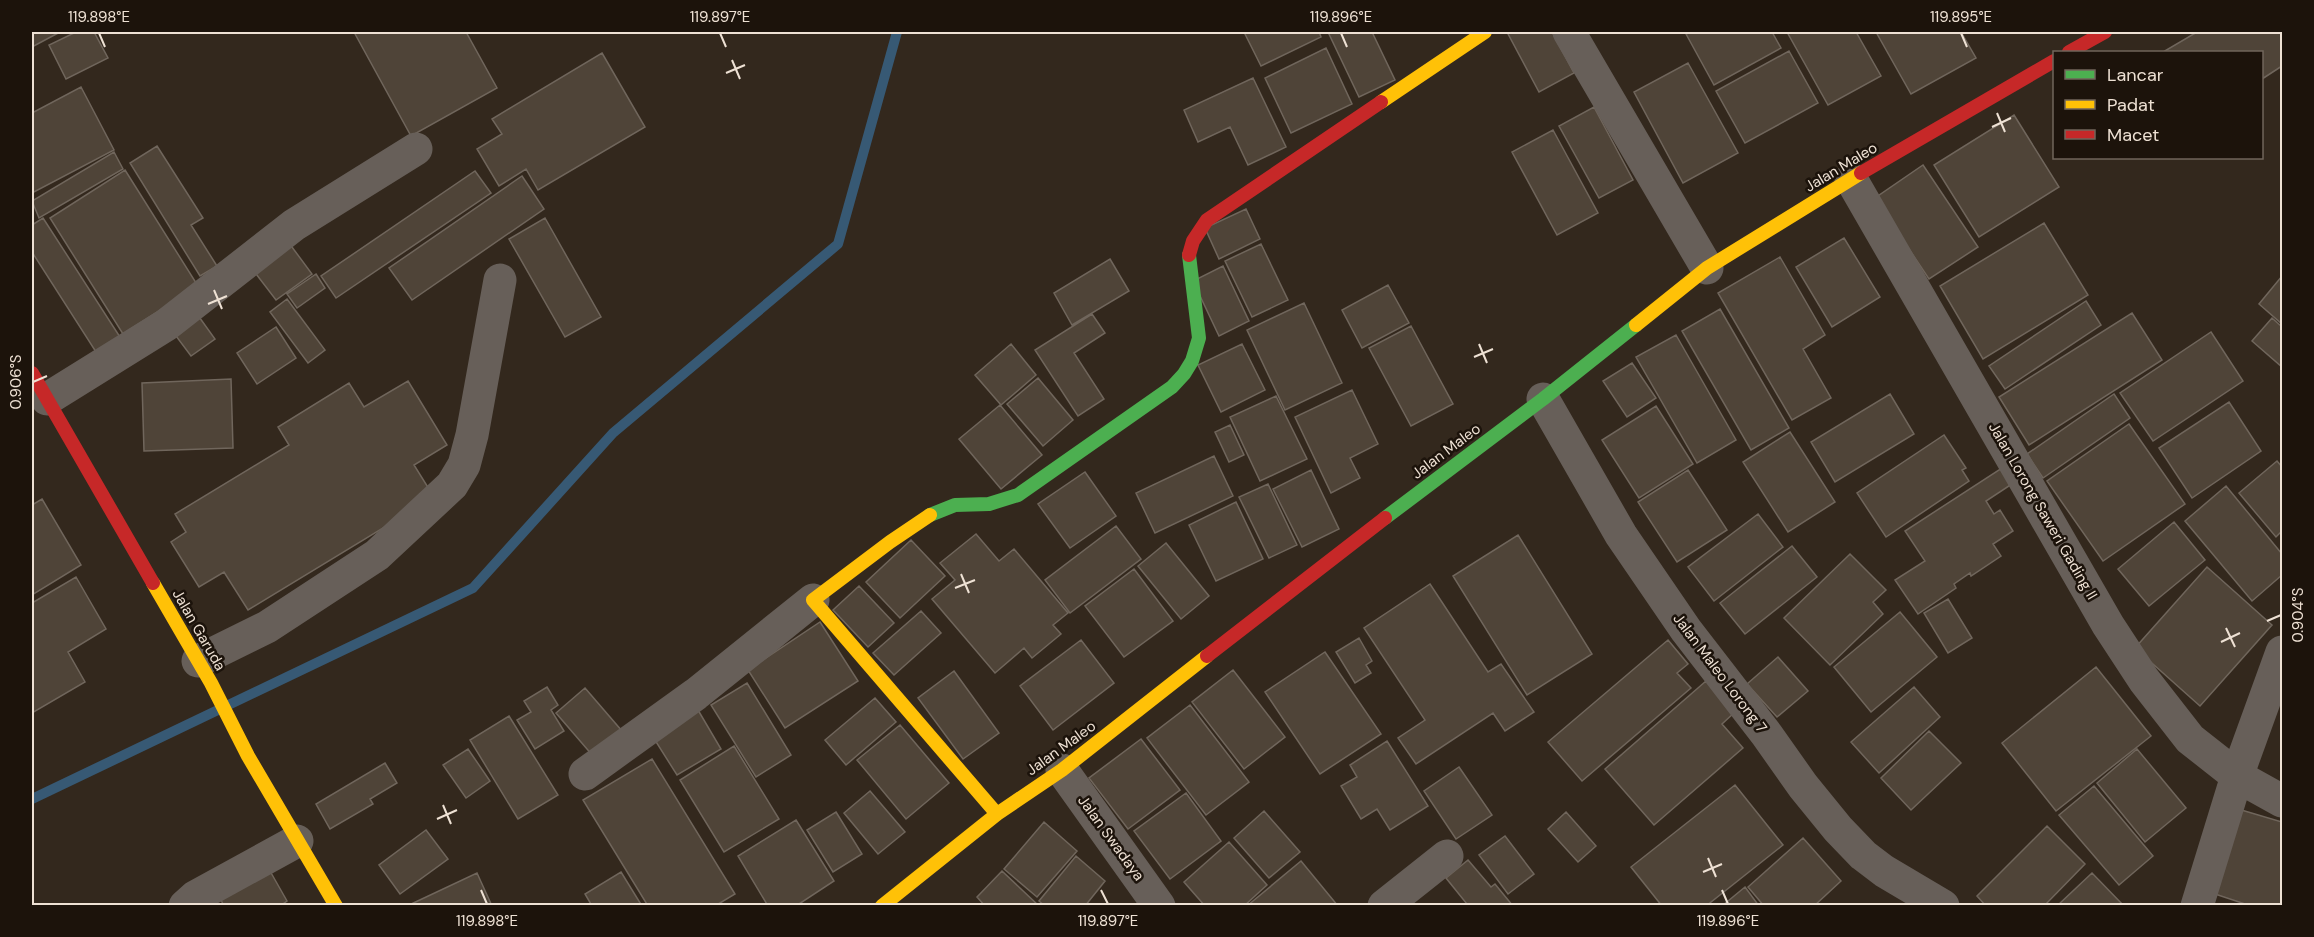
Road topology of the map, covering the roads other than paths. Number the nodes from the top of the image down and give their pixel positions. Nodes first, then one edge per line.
1 (1485, 32) edge
2 (1569, 32) edge
3 (2105, 32) edge
4 (2071, 51) edge
5 (2053, 62) edge
6 (416, 149) dead end
7 (1851, 179) junction
8 (1707, 268) junction
9 (500, 280) dead end
10 (39, 386) edge
11 (1543, 399) junction
12 (813, 600) junction
13 (2283, 652) edge
14 (205, 672) junction
15 (1062, 770) junction
16 (585, 774) dead end
17 (2237, 776) junction
18 (2283, 801) edge
19 (997, 814) junction
20 (297, 841) junction
21 (1447, 856) dead end
22 (185, 906) edge
23 (336, 906) edge
24 (882, 906) edge
25 (1159, 906) edge
26 (1384, 906) edge
27 (1943, 906) edge
28 (2197, 906) edge

1 - 12 street
2 - 8 street
3 - 4 street
5 - 7 street, Jalan Maleo
6 - 10 street
7 - 8 street, Jalan Maleo
7 - 17 street, Jalan Lorong Saweri Gading II
8 - 11 street, Jalan Maleo
9 - 14 street
10 - 14 street, Jalan Garuda
11 - 15 street, Jalan Maleo
11 - 27 street, Jalan Maleo Lorong 7
12 - 16 street
12 - 19 street
13 - 17 street
14 - 20 street, Jalan Garuda
15 - 19 street, Jalan Maleo
15 - 25 street, Jalan Swadaya
17 - 18 street, Jalan Lorong Saweri Gading II
17 - 28 street
19 - 24 street, Jalan Maleo
20 - 22 street
20 - 23 street, Jalan Garuda
21 - 26 street

